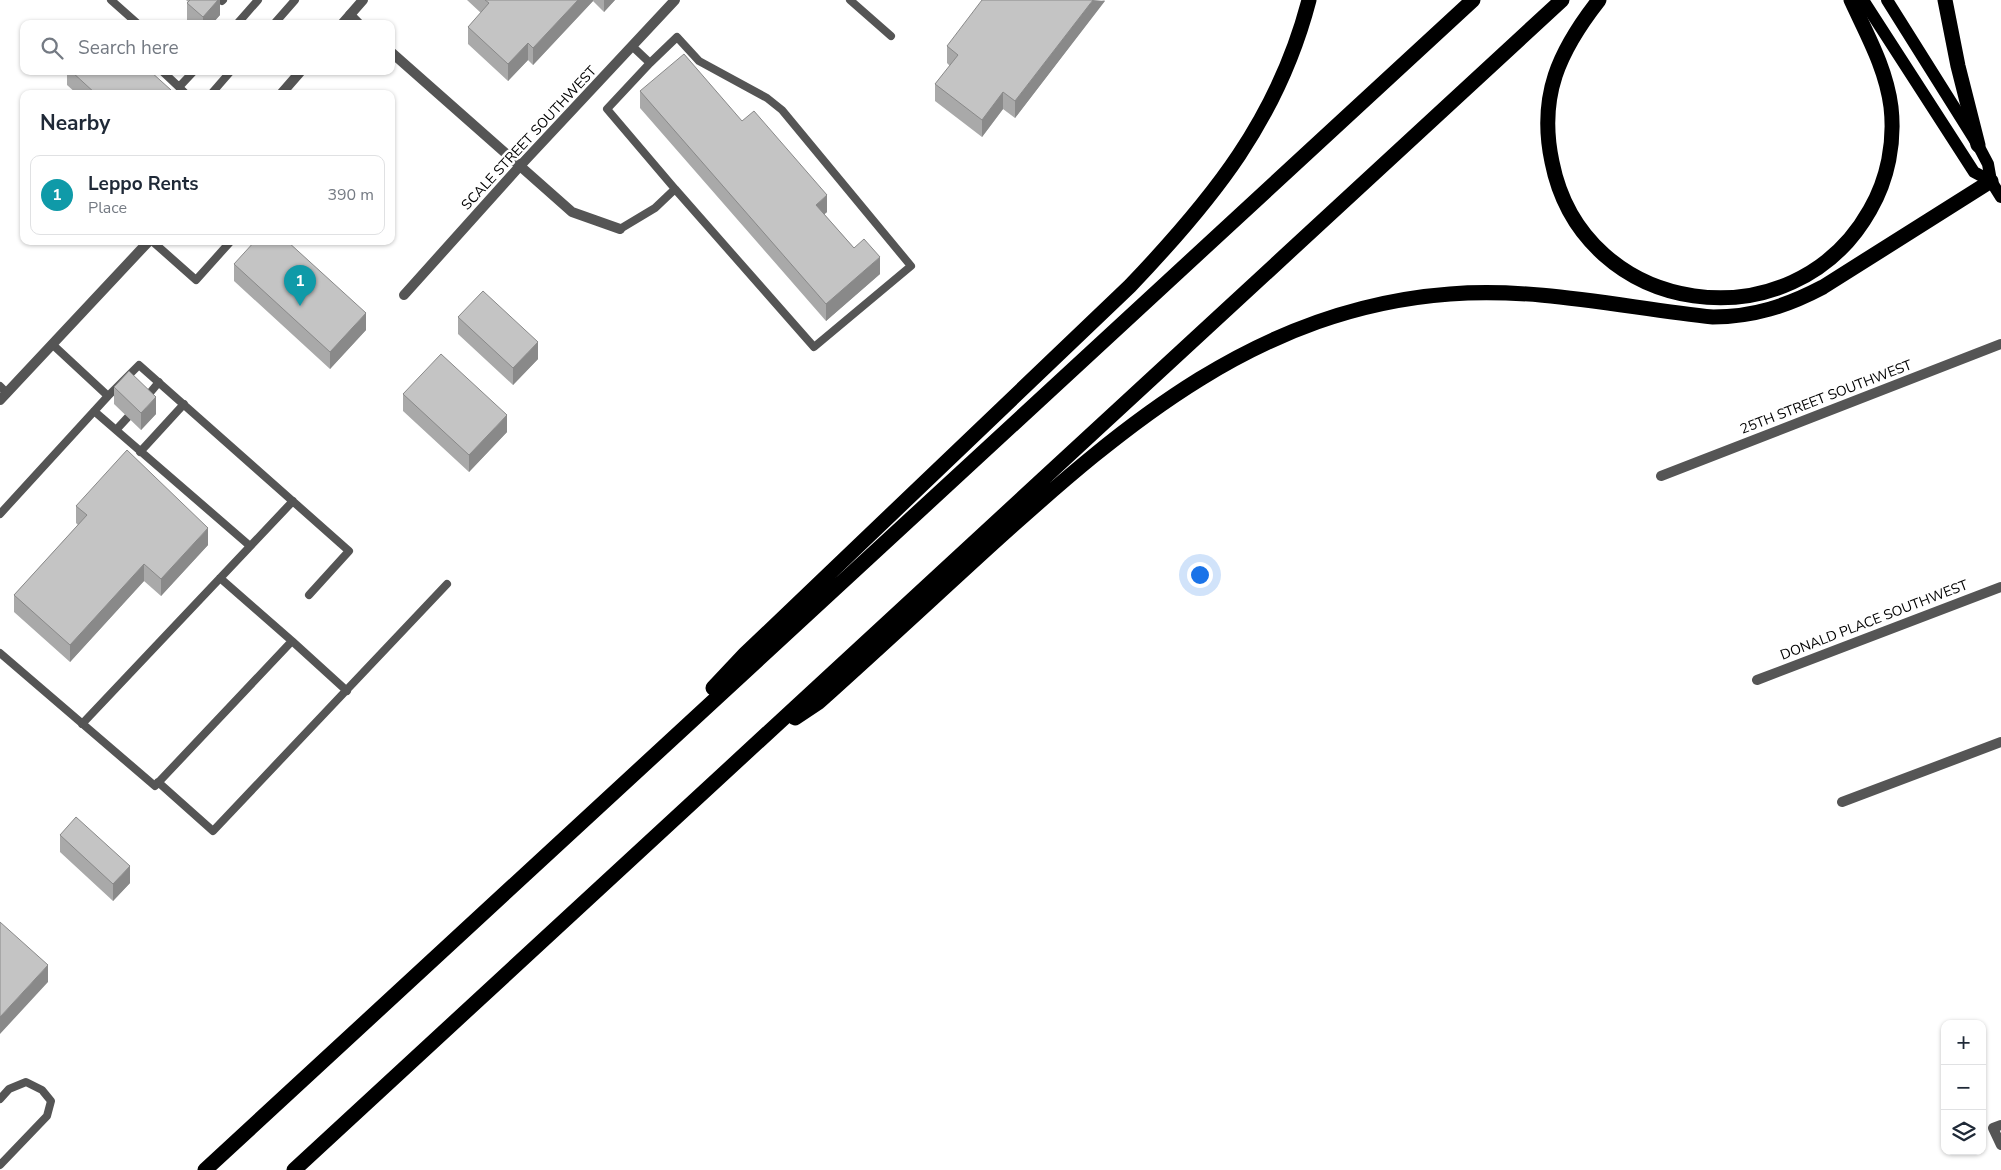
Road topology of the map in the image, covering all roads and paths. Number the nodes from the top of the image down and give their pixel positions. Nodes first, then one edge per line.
1 (111, 0) edge
2 (258, 0) edge
3 (295, 0) edge
4 (362, 0) edge
5 (674, 0) edge
6 (850, 0) edge
7 (1309, 0) edge
8 (1473, 0) edge
9 (1562, 0) edge
10 (1599, 0) edge
11 (1851, 0) edge
12 (1863, 0) edge
13 (1887, 0) edge
14 (1945, 0) edge
15 (350, 15) junction
16 (134, 20) edge
17 (240, 20) edge
18 (278, 20) edge
19 (346, 20) edge
20 (355, 20) edge
21 (891, 36) dead end
22 (632, 46) junction
23 (395, 56) edge
24 (650, 63) junction
25 (166, 75) edge
26 (190, 75) edge
27 (228, 75) edge
28 (297, 75) edge
29 (179, 87) junction
30 (182, 90) edge
31 (214, 90) edge
32 (284, 90) edge
33 (1978, 145) junction
34 (519, 167) junction
35 (1991, 181) junction
36 (675, 189) junction
37 (2001, 197) edge
38 (620, 229) joint
39 (146, 245) edge
40 (155, 245) edge
41 (227, 245) edge
42 (404, 295) dead end
43 (52, 344) junction
44 (2001, 344) edge
45 (159, 382) junction
46 (2, 393) edge
47 (108, 396) junction
48 (142, 401) edge
49 (184, 404) junction
50 (94, 411) junction
51 (128, 417) edge
52 (116, 430) junction
53 (140, 452) junction
54 (1661, 476) dead end
55 (293, 501) junction
56 (0, 514) edge
57 (250, 546) junction
58 (220, 578) junction
59 (447, 584) dead end
60 (2001, 587) edge
61 (309, 596) dead end
62 (292, 642) junction
63 (0, 653) edge
64 (1757, 680) dead end
65 (347, 691) junction
66 (82, 724) junction
67 (760, 740) junction
68 (2001, 742) edge
69 (634, 773) junction
70 (158, 782) junction
71 (1842, 802) dead end
72 (0, 1099) edge
73 (1997, 1127) edge
74 (2001, 1145) edge
75 (0, 1165) edge
76 (205, 1170) edge
77 (294, 1170) edge

1 - 16 lane
2 - 17 lane
3 - 18 lane
4 - 15 street
5 - 22 street, SCALE STREET SOUTHWEST
6 - 21 lane
7 - 69 highway
8 - 69 highway
9 - 67 highway
10 - 11 highway
12 - 35 main road
13 - 33 main road
14 - 33 highway
15 - 19 street
15 - 20 street
22 - 24 lane
22 - 34 street, SCALE STREET SOUTHWEST
23 - 34 street
24 - 36 lane
24 - 36 lane
25 - 29 lane
26 - 29 lane
27 - 31 lane
28 - 32 street
29 - 30 lane
33 - 35 main road
34 - 38 street
34 - 42 street, SCALE STREET SOUTHWEST
35 - 37 main road
35 - 67 highway
36 - 38 lane
39 - 43 street
40 - 41 lane
43 - 46 street
43 - 47 lane
44 - 54 street, 25TH STREET SOUTHWEST
45 - 47 lane
45 - 48 lane
45 - 49 lane
47 - 50 lane
49 - 53 lane
49 - 55 lane
50 - 52 lane
50 - 56 lane
51 - 52 lane
52 - 53 lane
53 - 57 lane
55 - 57 lane
55 - 61 lane
57 - 58 lane
58 - 62 lane
58 - 66 lane
59 - 65 lane
60 - 64 street, DONALD PLACE SOUTHWEST
62 - 65 lane
62 - 70 lane
63 - 66 lane
65 - 70 lane
66 - 70 lane
67 - 77 highway
68 - 71 street
69 - 76 highway
72 - 75 lane
73 - 74 street

